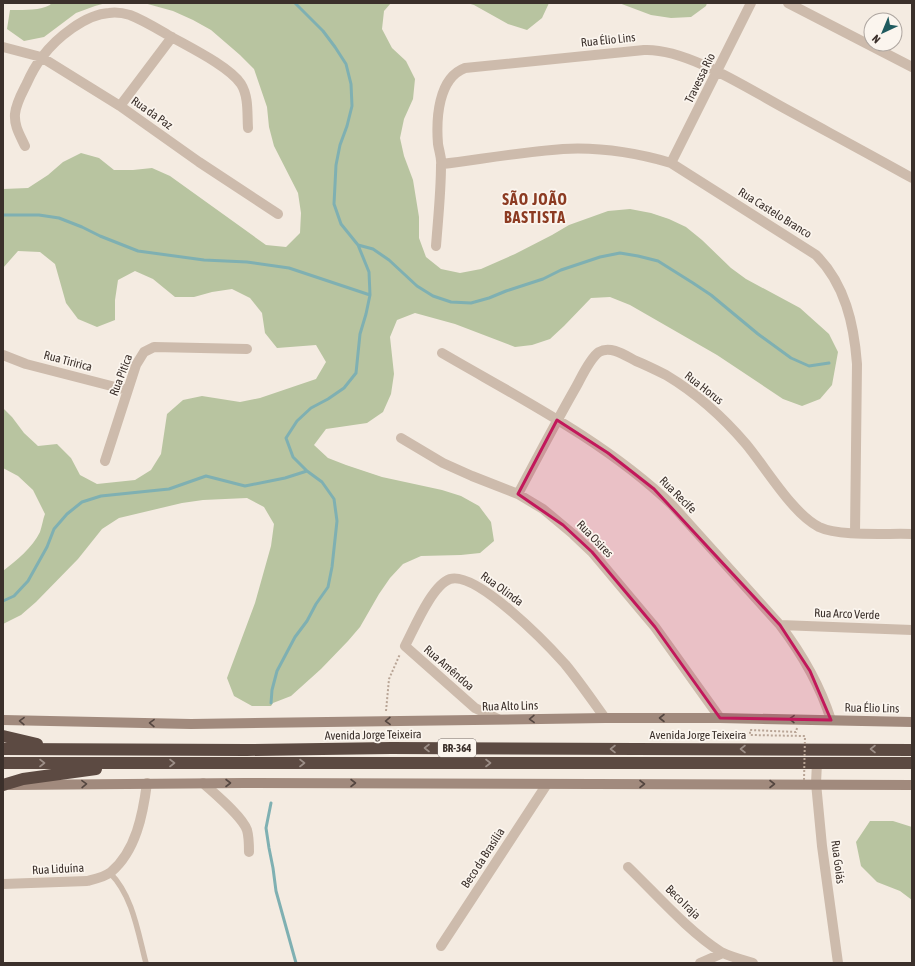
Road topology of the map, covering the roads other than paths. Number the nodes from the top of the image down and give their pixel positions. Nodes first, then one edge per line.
1 (751, 3) edge
2 (788, 3) edge
3 (172, 37) junction
4 (3, 47) edge
5 (42, 57) junction
6 (912, 67) edge
7 (717, 72) junction
8 (120, 106) junction
9 (248, 128) dead end
10 (25, 146) dead end
11 (671, 163) junction
12 (442, 164) junction
13 (912, 178) edge
14 (278, 214) dead end
15 (436, 246) dead end
16 (247, 349) dead end
17 (442, 353) dead end
18 (3, 355) edge
19 (127, 390) junction
20 (557, 420) junction
21 (401, 438) dead end
22 (105, 461) dead end
23 (518, 494) junction
24 (855, 533) junction
25 (912, 534) edge
26 (780, 625) junction
27 (912, 630) edge
28 (404, 646) joint
29 (605, 718) junction
30 (720, 718) junction
31 (498, 719) junction
32 (3, 720) edge
33 (831, 720) junction
34 (912, 722) edge
35 (3, 736) edge
36 (3, 749) edge
37 (54, 749) junction
38 (912, 750) edge
39 (3, 763) edge
40 (156, 763) junction
41 (817, 763) junction
42 (912, 763) edge
43 (146, 783) junction
44 (203, 783) junction
45 (816, 783) junction
46 (547, 784) junction
47 (3, 785) edge
48 (912, 785) edge
49 (249, 852) dead end
50 (628, 867) dead end
51 (110, 873) junction
52 (3, 884) edge
53 (442, 946) dead end
54 (723, 953) junction
55 (146, 963) edge
56 (700, 963) edge
57 (753, 963) edge
58 (838, 963) edge

1 - 7 street, Travessa Rio
2 - 6 street
3 - 5 street
3 - 8 street
3 - 9 street
4 - 5 street, Rua da Paz
5 - 8 street, Rua da Paz
5 - 10 street
7 - 11 street, Travessa Rio
7 - 12 street, Rua Élio Lins
7 - 13 street, Rua Élio Lins
8 - 14 street, Rua da Paz
11 - 12 street, Rua Castelo Branco
11 - 24 street, Rua Castelo Branco
12 - 15 street, Rua Élio Lins
16 - 19 street, Rua Pitica
17 - 20 street, Rua Recife
18 - 19 street, Rua Tiririca
19 - 22 street, Rua Pitica
20 - 23 street, Rua Horus
20 - 24 street, Rua Horus
20 - 26 street, Rua Recife
21 - 23 street, Rua Osires
23 - 30 street, Rua Osires
24 - 25 street, Rua Horus
26 - 27 street, Rua Arco Verde
26 - 33 street, Rua Recife
28 - 29 street, Rua Olinda
28 - 31 street, Rua Amêndoa
30 -> 29 main road, Rua Alto Lins
29 -> 31 main road, Rua Alto Lins
33 -> 30 main road, Rua Alto Lins
31 -> 32 main road, Rua Alto Lins
33 - 34 main road, Rua Élio Lins
35 - 37 highway
36 - 37 highway, Avenida Jorge Teixeira / BR-364
38 -> 37 highway, Avenida Jorge Teixeira / BR-364
39 -> 40 highway, BR-364
40 -> 41 highway, BR-364
40 - 47 highway
41 - 42 highway, BR-364
41 - 45 street, Rua Goiás
43 - 44 main road
47 -> 43 main road
43 - 51 street, Rua Liduína
44 -> 46 main road
44 - 49 street
46 -> 45 main road
45 - 48 main road
45 - 58 street, Rua Goiás
46 - 53 street, Beco da Brasília
50 - 54 street, Beco Iraja
51 - 52 street, Rua Liduína
51 - 55 lane
54 - 56 street
54 - 57 street, Beco Iraja

